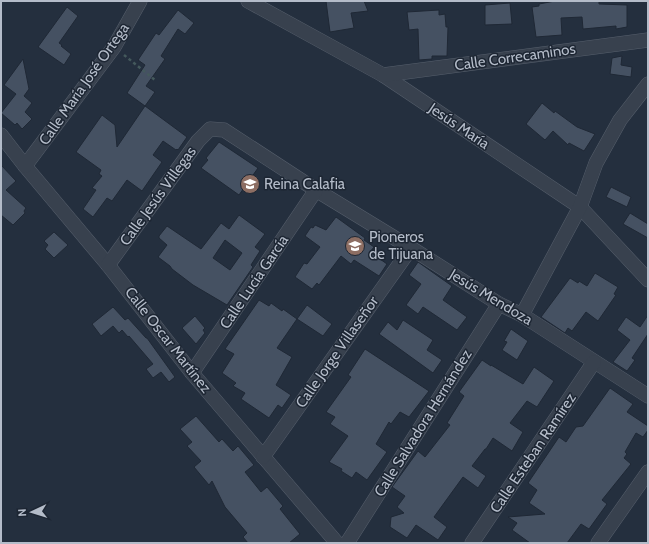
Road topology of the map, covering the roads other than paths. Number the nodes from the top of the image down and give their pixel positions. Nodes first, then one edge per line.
1 (140, 1) edge
2 (248, 1) edge
3 (648, 40) edge
4 (383, 75) junction
5 (648, 84) edge
6 (210, 129) joint
7 (1, 135) edge
8 (26, 166) junction
9 (316, 190) junction
10 (580, 207) junction
11 (411, 248) junction
12 (108, 265) junction
13 (648, 280) edge
14 (499, 304) junction
15 (522, 315) junction
16 (594, 362) junction
17 (192, 373) junction
18 (648, 396) edge
19 (263, 457) junction
20 (648, 472) edge
21 (337, 543) edge
22 (347, 543) edge
23 (472, 543) edge
24 (598, 543) edge

1 - 8 street, Calle María José Ortega
2 - 4 street, Jesús María
3 - 4 street, Calle Correcaminos
4 - 10 street, Jesús María
5 - 10 street
6 - 9 street, Jesús Mendoza
6 - 12 street, Calle Jesús Villegas
7 - 8 street, Calle Oscar Martínez
8 - 12 street, Calle Oscar Martínez
9 - 11 street, Jesús Mendoza
9 - 17 street, Calle Lucía García
10 - 13 street, Jesús María
10 - 15 street
11 - 14 street, Jesús Mendoza
11 - 19 street, Calle Jorge Villaseñor
12 - 17 street, Calle Oscar Martínez
14 - 15 street, Jesús Mendoza
14 - 22 street, Calle Salvadora Hernández
15 - 16 street, Jesús Mendoza
16 - 18 street, Jesús Mendoza
16 - 23 street, Calle Esteban Ramírez
17 - 19 street, Calle Oscar Martínez
19 - 21 street, Calle Oscar Martínez
20 - 24 street

